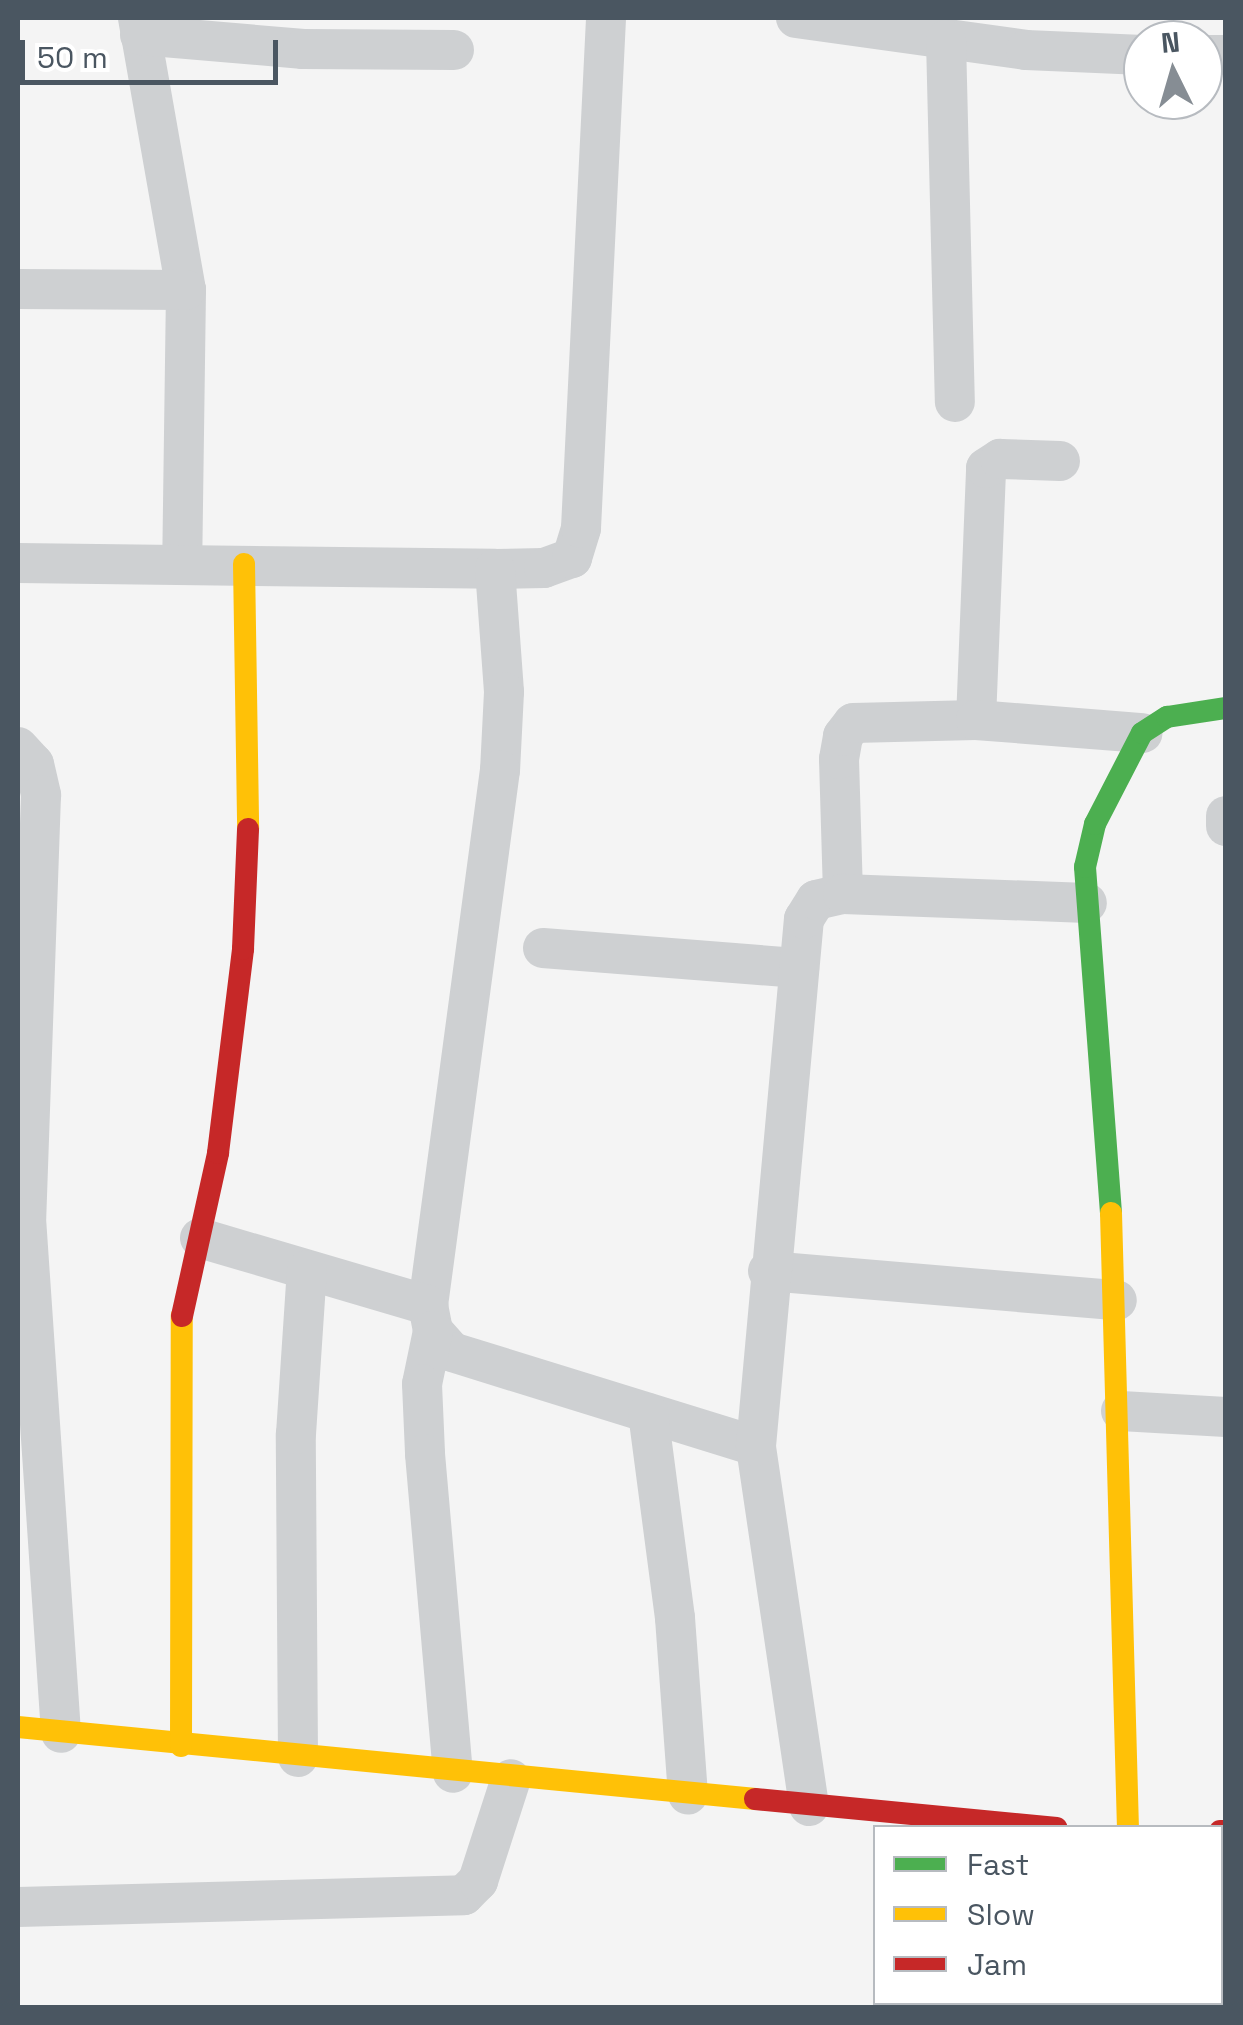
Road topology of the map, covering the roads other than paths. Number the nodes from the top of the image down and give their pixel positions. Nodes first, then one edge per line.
1 (606, 18) edge
2 (796, 18) edge
3 (139, 26) edge
4 (302, 33) edge
5 (946, 40) junction
6 (454, 50) dead end
7 (1123, 54) edge
8 (18, 289) edge
9 (186, 290) junction
10 (955, 402) dead end
11 (1060, 461) dead end
12 (18, 562) edge
13 (182, 563) junction
14 (244, 564) junction
15 (495, 569) junction
16 (1226, 708) edge
17 (976, 720) junction
18 (1142, 734) junction
19 (18, 747) edge
20 (1226, 816) edge
21 (1226, 826) edge
22 (843, 894) junction
23 (1087, 903) junction
24 (543, 948) dead end
25 (800, 968) junction
26 (200, 1238) junction
27 (307, 1270) junction
28 (768, 1271) junction
29 (1117, 1300) junction
30 (431, 1318) junction
31 (1121, 1412) junction
32 (648, 1413) junction
33 (1226, 1417) edge
34 (756, 1446) junction
35 (18, 1727) edge
36 (61, 1733) junction
37 (181, 1746) junction
38 (298, 1757) junction
39 (454, 1773) junction
40 (511, 1779) junction
41 (688, 1794) junction
42 (809, 1806) junction
43 (1024, 1825) edge
44 (1128, 1825) edge
45 (18, 1906) edge

1 - 15 street
2 - 5 street
3 - 4 street
3 - 9 street
4 - 6 street
5 - 7 street
5 - 10 street
8 - 9 street
9 - 13 street
11 - 17 street
12 - 13 street
13 - 14 street
14 - 15 street
14 - 26 street
15 - 30 street
16 - 18 street
17 - 18 street
17 - 22 street
18 - 23 street
19 - 36 street
20 - 21 street
22 - 23 street
22 - 25 street
23 - 29 street
24 - 25 street
25 - 28 street
26 - 27 street
26 - 37 street
27 - 30 street
27 - 38 street
28 - 29 street
28 - 34 street
29 - 31 street
30 - 32 street
30 - 39 street
31 - 33 street
31 - 44 street
32 - 34 street
32 - 41 street
34 - 42 street
35 - 36 street
36 - 37 street
37 - 38 street
38 - 39 street
39 - 40 street
40 - 41 street
40 - 45 street
41 - 42 street
42 - 43 street

